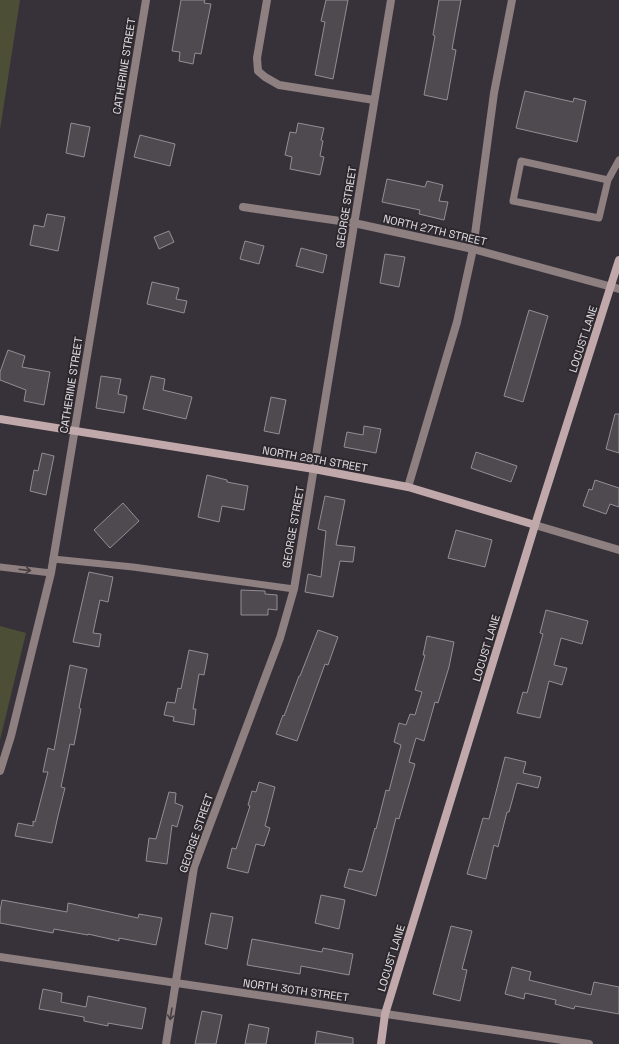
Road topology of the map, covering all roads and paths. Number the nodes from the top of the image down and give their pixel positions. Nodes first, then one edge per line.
1 (146, 0) edge
2 (267, 0) edge
3 (391, 0) edge
4 (512, 0) edge
5 (374, 100) junction
6 (619, 160) edge
7 (608, 180) junction
8 (243, 207) dead end
9 (354, 223) junction
10 (473, 249) junction
11 (619, 260) edge
12 (615, 288) edge
13 (0, 419) edge
14 (74, 431) junction
15 (314, 469) junction
16 (408, 487) junction
17 (535, 525) junction
18 (619, 550) edge
19 (53, 559) junction
20 (0, 567) edge
21 (51, 573) junction
22 (294, 589) junction
23 (0, 771) edge
24 (0, 957) edge
25 (176, 983) junction
26 (385, 1014) junction
27 (166, 1044) edge
28 (381, 1044) edge
29 (589, 1044) edge

1 - 14 street, CATHERINE STREET
2 - 5 street
3 - 5 street, GEORGE STREET
4 - 10 street
5 - 9 street, GEORGE STREET
6 - 7 lane
7 - 7 lane
8 - 9 street, NORTH 27TH STREET
9 - 10 street, NORTH 27TH STREET
9 - 15 street, GEORGE STREET
10 - 12 street, NORTH 27TH STREET
10 - 16 street
11 - 12 street, LOCUST LANE
12 - 17 street, LOCUST LANE
13 - 14 street, NORTH 28TH STREET
14 - 15 street, NORTH 28TH STREET
14 - 19 street, CATHERINE STREET
15 - 16 street, NORTH 28TH STREET
15 - 22 street, GEORGE STREET
16 - 17 street, NORTH 28TH STREET
17 - 18 street, NORTH 28TH STREET
17 - 26 street, LOCUST LANE
19 - 21 street, CATHERINE STREET
19 - 22 lane
20 -> 21 lane
21 - 23 street, CATHERINE STREET
22 - 25 street, GEORGE STREET
24 - 25 street, NORTH 30TH STREET
25 - 26 street, NORTH 30TH STREET
25 -> 27 street, GEORGE STREET
26 - 28 street, LOCUST LANE
26 - 29 street, NORTH 30TH STREET

